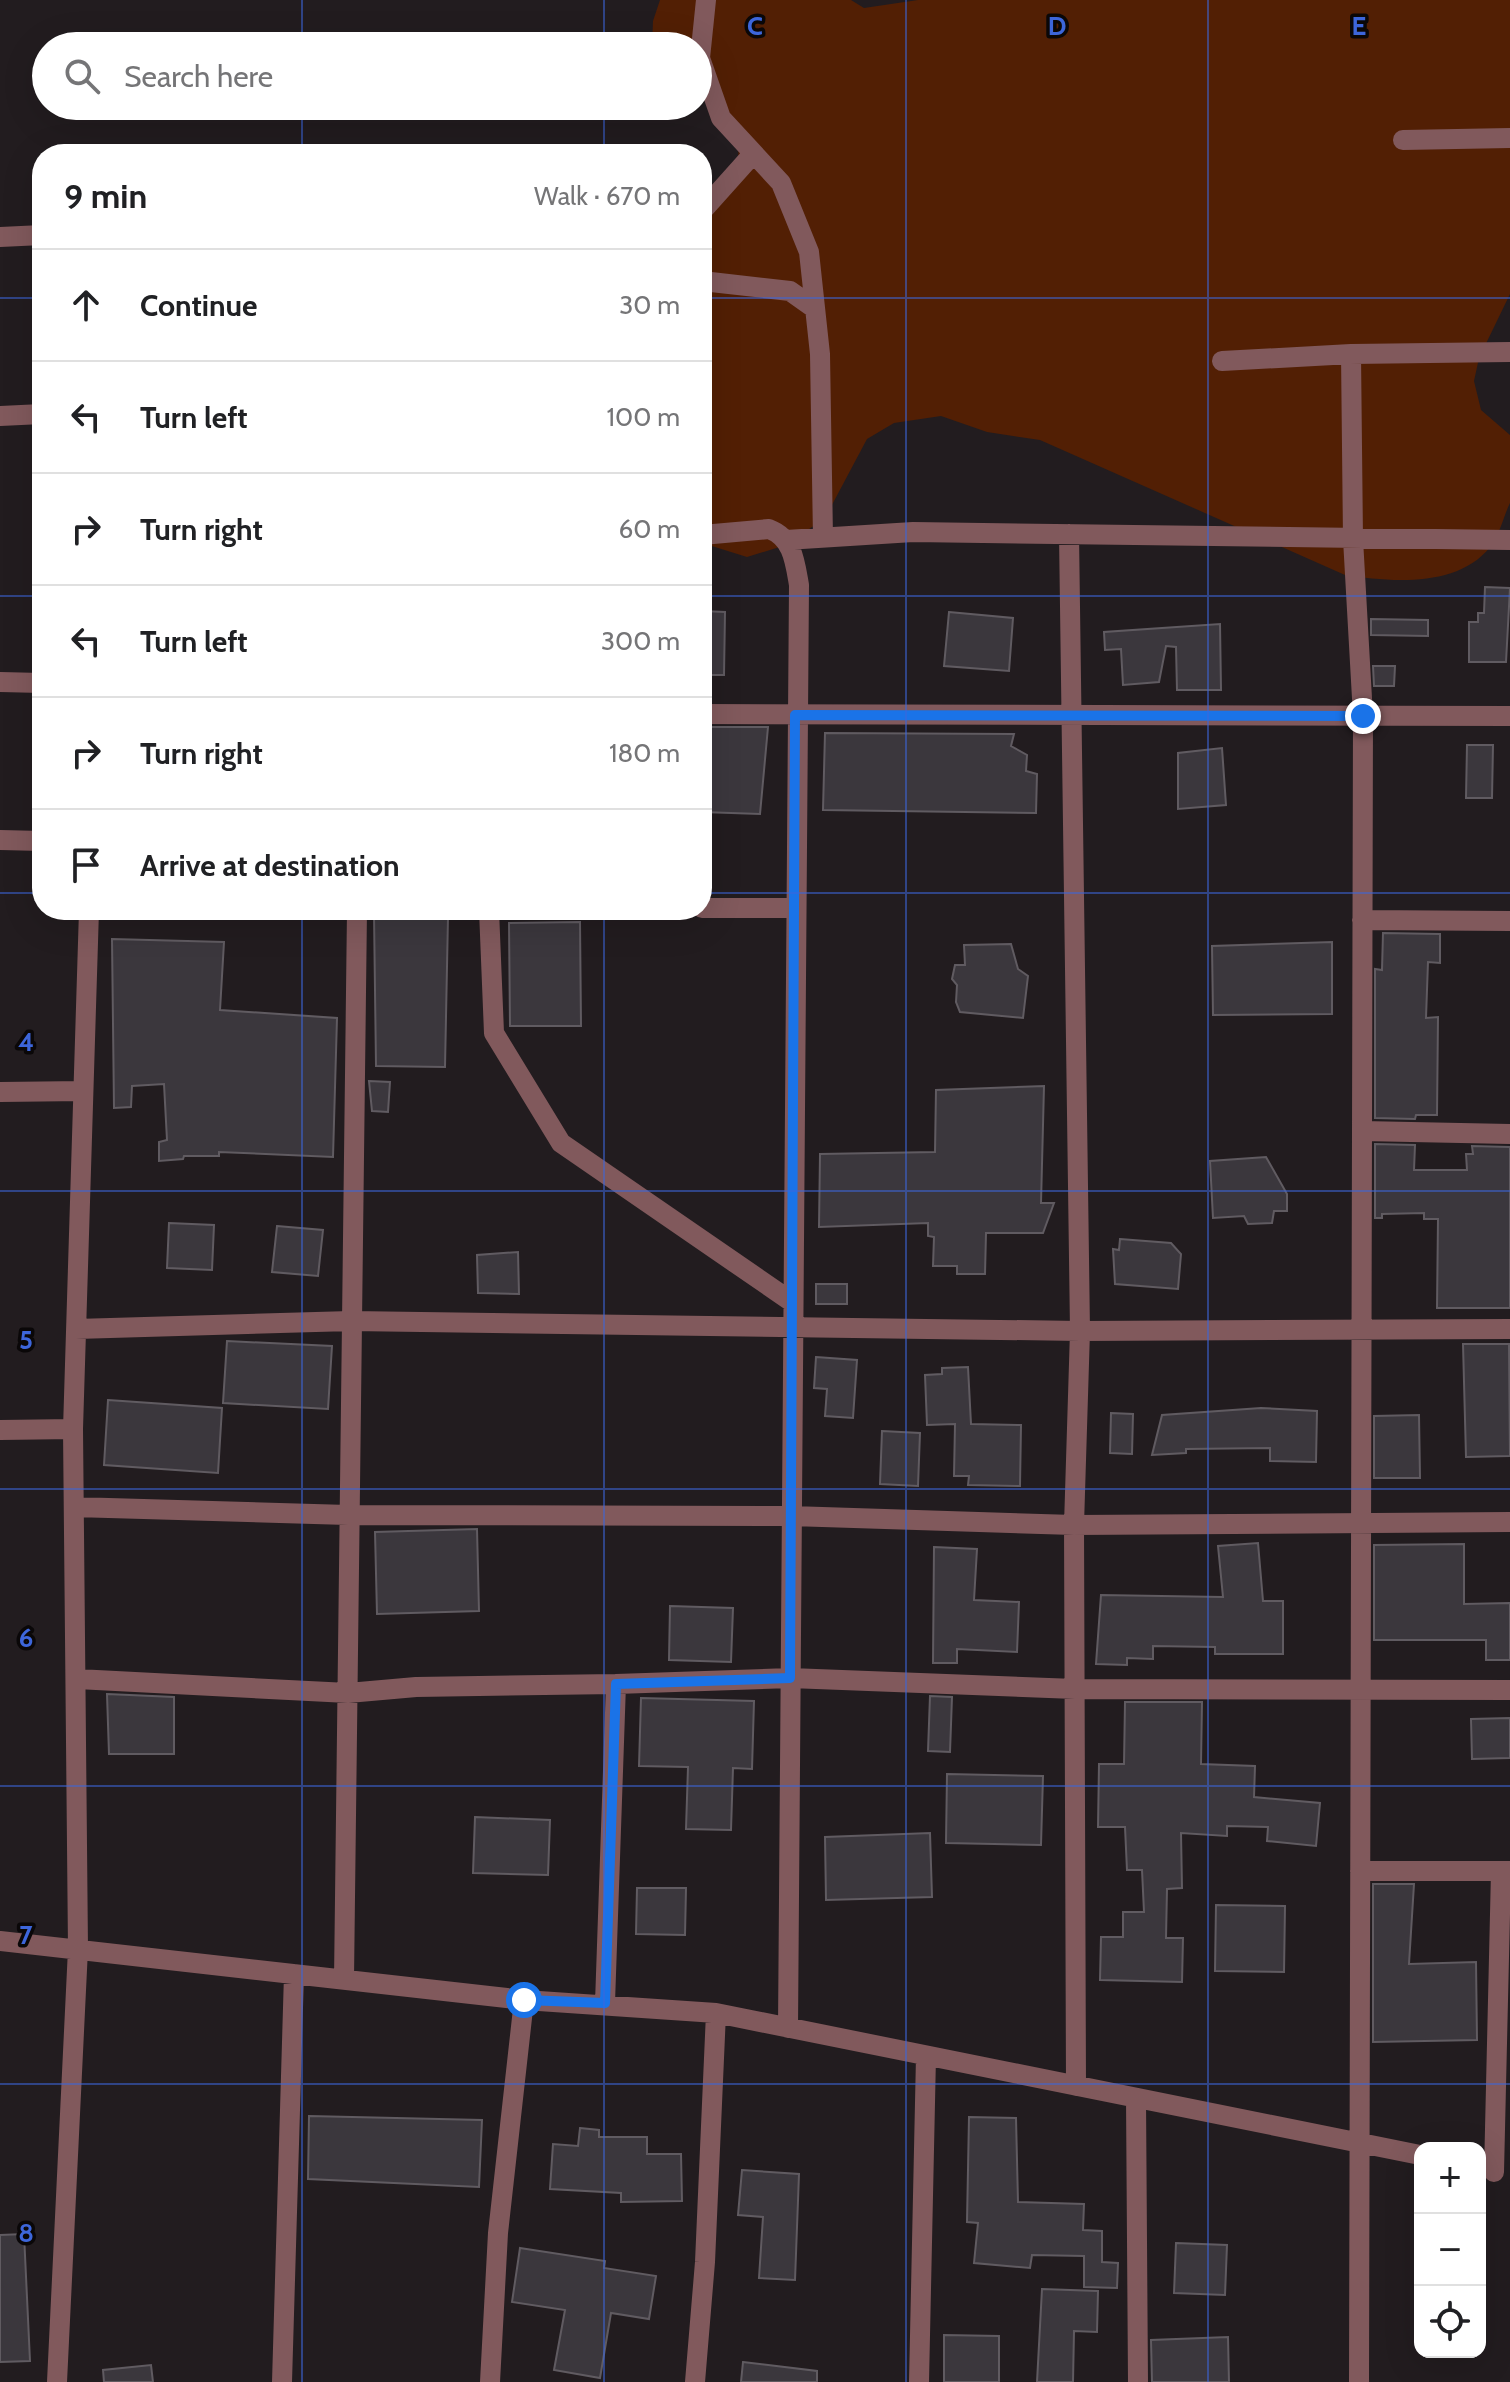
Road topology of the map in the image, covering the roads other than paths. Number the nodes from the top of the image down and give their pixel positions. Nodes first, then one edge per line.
1 (706, 0) edge
2 (703, 32) edge
3 (712, 92) edge
4 (1510, 138) edge
5 (1403, 140) dead end
6 (753, 154) junction
7 (712, 200) edge
8 (32, 235) edge
9 (0, 237) edge
10 (712, 282) edge
11 (814, 308) junction
12 (1510, 352) edge
13 (1351, 354) junction
14 (1222, 361) dead end
15 (32, 414) edge
16 (0, 416) edge
17 (712, 534) edge
18 (1069, 534) junction
19 (823, 538) junction
20 (1353, 539) junction
21 (786, 540) junction
22 (1510, 540) edge
23 (0, 682) edge
24 (32, 683) edge
25 (712, 714) edge
26 (795, 715) junction
27 (1073, 715) junction
28 (1363, 716) junction
29 (1510, 716) edge
30 (0, 840) edge
31 (32, 841) edge
32 (712, 908) edge
33 (795, 908) junction
34 (89, 920) edge
35 (357, 920) edge
36 (489, 920) edge
37 (1362, 920) junction
38 (1510, 921) edge
39 (83, 1091) junction
40 (0, 1092) edge
41 (1362, 1131) junction
42 (1510, 1134) edge
43 (792, 1302) junction
44 (351, 1321) junction
45 (792, 1327) junction
46 (76, 1329) junction
47 (1510, 1329) edge
48 (1080, 1331) junction
49 (1361, 1331) junction
50 (73, 1429) junction
51 (0, 1430) edge
52 (74, 1507) junction
53 (348, 1515) junction
54 (791, 1516) junction
55 (1510, 1522) edge
56 (1361, 1523) junction
57 (1074, 1525) junction
58 (790, 1678) junction
59 (77, 1679) junction
60 (616, 1684) junction
61 (1075, 1689) junction
62 (1361, 1689) junction
63 (1510, 1690) edge
64 (348, 1693) junction
65 (1360, 1871) junction
66 (1505, 1871) edge
67 (0, 1941) edge
68 (78, 1949) junction
69 (294, 1974) junction
70 (344, 1980) junction
71 (524, 2000) junction
72 (605, 2003) junction
73 (716, 2013) junction
74 (788, 2028) junction
75 (926, 2056) junction
76 (1076, 2086) junction
77 (1136, 2098) junction
78 (1360, 2142) junction
79 (1414, 2154) edge
80 (1495, 2172) edge
81 (57, 2382) edge
82 (282, 2382) edge
83 (490, 2382) edge
84 (695, 2382) edge
85 (919, 2382) edge
86 (1138, 2382) edge
87 (1359, 2382) edge

1 - 2 street
3 - 6 street
4 - 5 street
6 - 7 street
6 - 11 street
8 - 9 street
10 - 11 street
11 - 19 street
12 - 13 street
13 - 14 street
13 - 20 street
15 - 16 street
17 - 21 street
18 - 19 street
18 - 20 street
18 - 27 street
19 - 21 street
20 - 22 street
20 - 28 street
21 - 26 street
23 - 24 street
25 - 26 street
26 - 27 street
26 - 33 street
27 - 28 street
27 - 48 street
28 - 29 street
28 - 37 street
30 - 31 street
32 - 33 street
33 - 43 street
34 - 39 street
35 - 44 street
36 - 43 street
37 - 38 street
37 - 41 street
39 - 40 street
39 - 46 street
41 - 42 street
41 - 49 street
43 - 45 street
44 - 45 street
44 - 46 street
44 - 53 street
45 - 48 street
45 - 54 street
46 - 50 street
47 - 49 street
48 - 49 street
48 - 57 street
49 - 56 street
50 - 51 street
50 - 52 street
52 - 53 street
52 - 59 street
53 - 54 street
53 - 64 street
54 - 57 street
54 - 58 street
55 - 56 street
56 - 57 street
56 - 62 street
57 - 61 street
58 - 60 street
58 - 61 street
58 - 74 street
59 - 64 street
59 - 68 street
60 - 64 street
60 - 72 street
61 - 62 street
61 - 76 street
62 - 63 street
62 - 65 street
64 - 70 street
65 - 66 street
65 - 78 street
66 - 80 street
67 - 68 street
68 - 69 street
68 - 81 street
69 - 70 street
69 - 82 street
70 - 71 street
71 - 72 street
71 - 83 street
72 - 73 street
73 - 74 street
73 - 84 street
74 - 75 street
75 - 76 street
75 - 85 street
76 - 77 street
77 - 78 street
77 - 86 street
78 - 79 street
78 - 87 street

